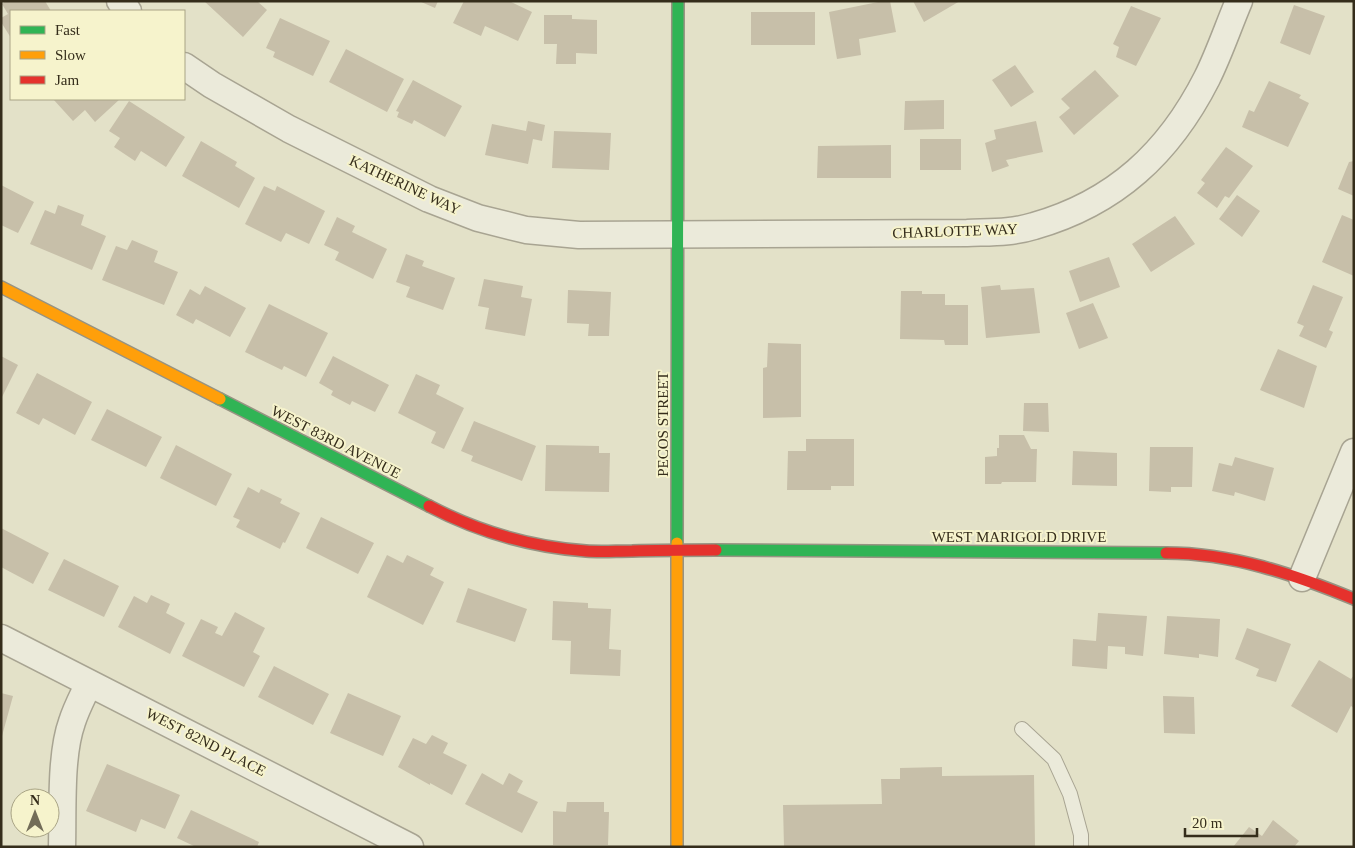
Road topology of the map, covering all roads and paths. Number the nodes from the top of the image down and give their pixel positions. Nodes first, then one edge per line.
1 (678, 1) edge
2 (1238, 1) edge
3 (185, 67) edge
4 (678, 234) junction
5 (1, 287) edge
6 (1354, 452) edge
7 (678, 550) junction
8 (1302, 578) junction
9 (1354, 598) edge
10 (1, 638) edge
11 (89, 683) junction
12 (1022, 729) dead end
13 (62, 847) edge
14 (410, 847) edge
15 (677, 847) edge
16 (1081, 847) edge

1 - 4 street, PECOS STREET
2 - 4 street, CHARLOTTE WAY
3 - 4 street, KATHERINE WAY
4 - 7 street, PECOS STREET
5 - 7 street, WEST 83RD AVENUE
6 - 8 street
7 - 8 street, WEST MARIGOLD DRIVE
7 - 15 street, PECOS STREET
8 - 9 street, WEST MARIGOLD DRIVE
10 - 11 street, WEST 82ND PLACE
11 - 13 street
11 - 14 street, WEST 82ND PLACE
12 - 16 lane

